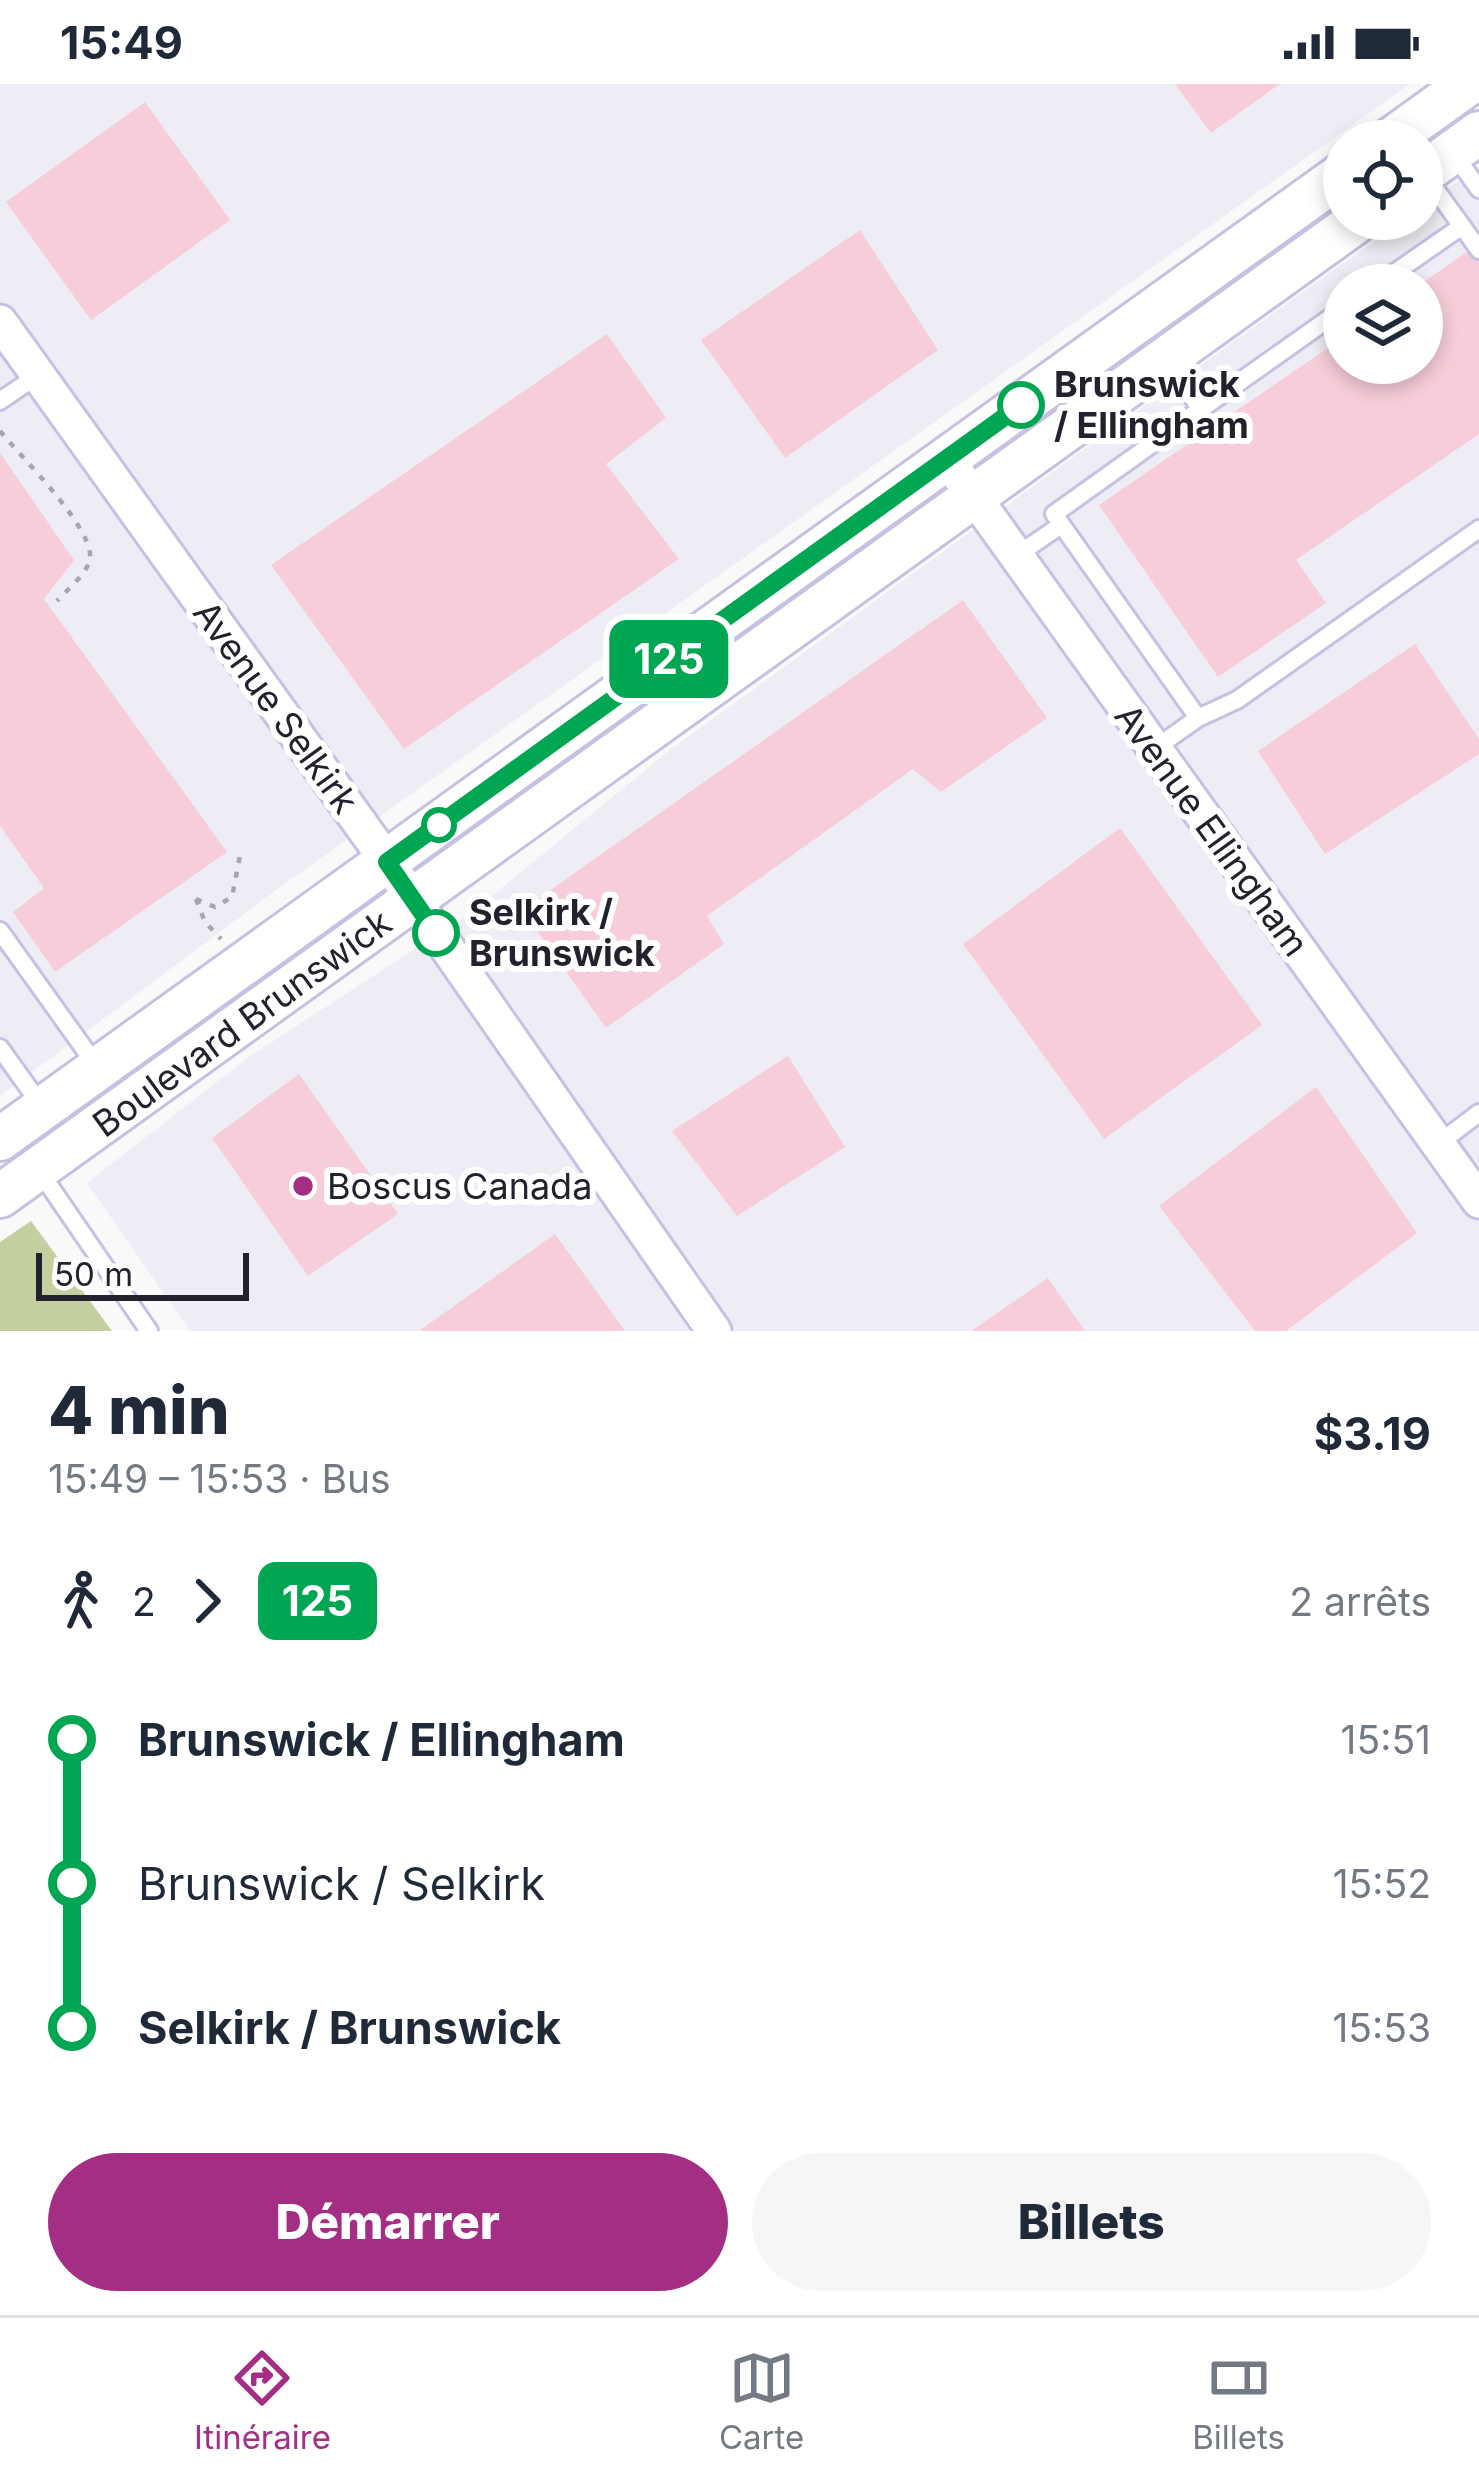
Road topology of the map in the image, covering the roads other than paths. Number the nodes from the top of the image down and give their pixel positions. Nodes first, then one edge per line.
1 (1468, 84) edge
2 (1418, 120) edge
3 (1444, 158) edge
4 (1323, 188) edge
5 (1479, 189) edge
6 (1462, 226) junction
7 (1331, 240) edge
8 (1479, 250) edge
9 (1407, 264) edge
10 (0, 322) edge
11 (1323, 323) edge
12 (1165, 359) junction
13 (38, 375) junction
14 (0, 401) edge
15 (1202, 409) junction
16 (988, 428) junction
17 (947, 459) junction
18 (974, 496) junction
19 (1061, 525) junction
20 (1479, 530) edge
21 (1016, 556) junction
22 (1198, 718) junction
23 (1154, 750) junction
24 (387, 862) junction
25 (413, 899) junction
26 (0, 931) edge
27 (0, 1048) edge
28 (99, 1069) junction
29 (1479, 1113) edge
30 (18, 1126) edge
31 (1438, 1144) junction
32 (38, 1169) junction
33 (0, 1196) edge
34 (1479, 1201) edge
35 (149, 1331) edge
36 (714, 1331) edge

1 - 2 street
3 - 5 lane
3 - 6 lane
4 - 16 street, Boulevard Brunswick
6 - 8 lane
6 - 9 lane
7 - 12 street, Boulevard Brunswick
10 - 13 street, Avenue Selkirk
11 - 15 lane
12 - 15 lane
12 - 18 street, Boulevard Brunswick
13 - 14 lane
13 - 24 street, Avenue Selkirk
15 - 19 lane
16 - 17 street, Boulevard Brunswick
16 - 18 lane
17 - 18 street, Avenue Ellingham
17 - 24 street, Boulevard Brunswick
18 - 21 street, Avenue Ellingham
18 - 25 street, Boulevard Brunswick
19 - 21 lane
19 - 22 lane
20 - 22 lane
21 - 23 street, Avenue Ellingham
22 - 23 lane
23 - 31 street, Avenue Ellingham
24 - 25 street, Avenue Selkirk
24 - 28 street, Boulevard Brunswick
25 - 32 street, Boulevard Brunswick
25 - 36 street, Avenue Selkirk
26 - 28 lane
27 - 30 lane
28 - 30 street, Boulevard Brunswick
29 - 31 lane
30 - 32 street
31 - 34 street, Avenue Ellingham
32 - 33 street, Boulevard Brunswick
32 - 35 lane

